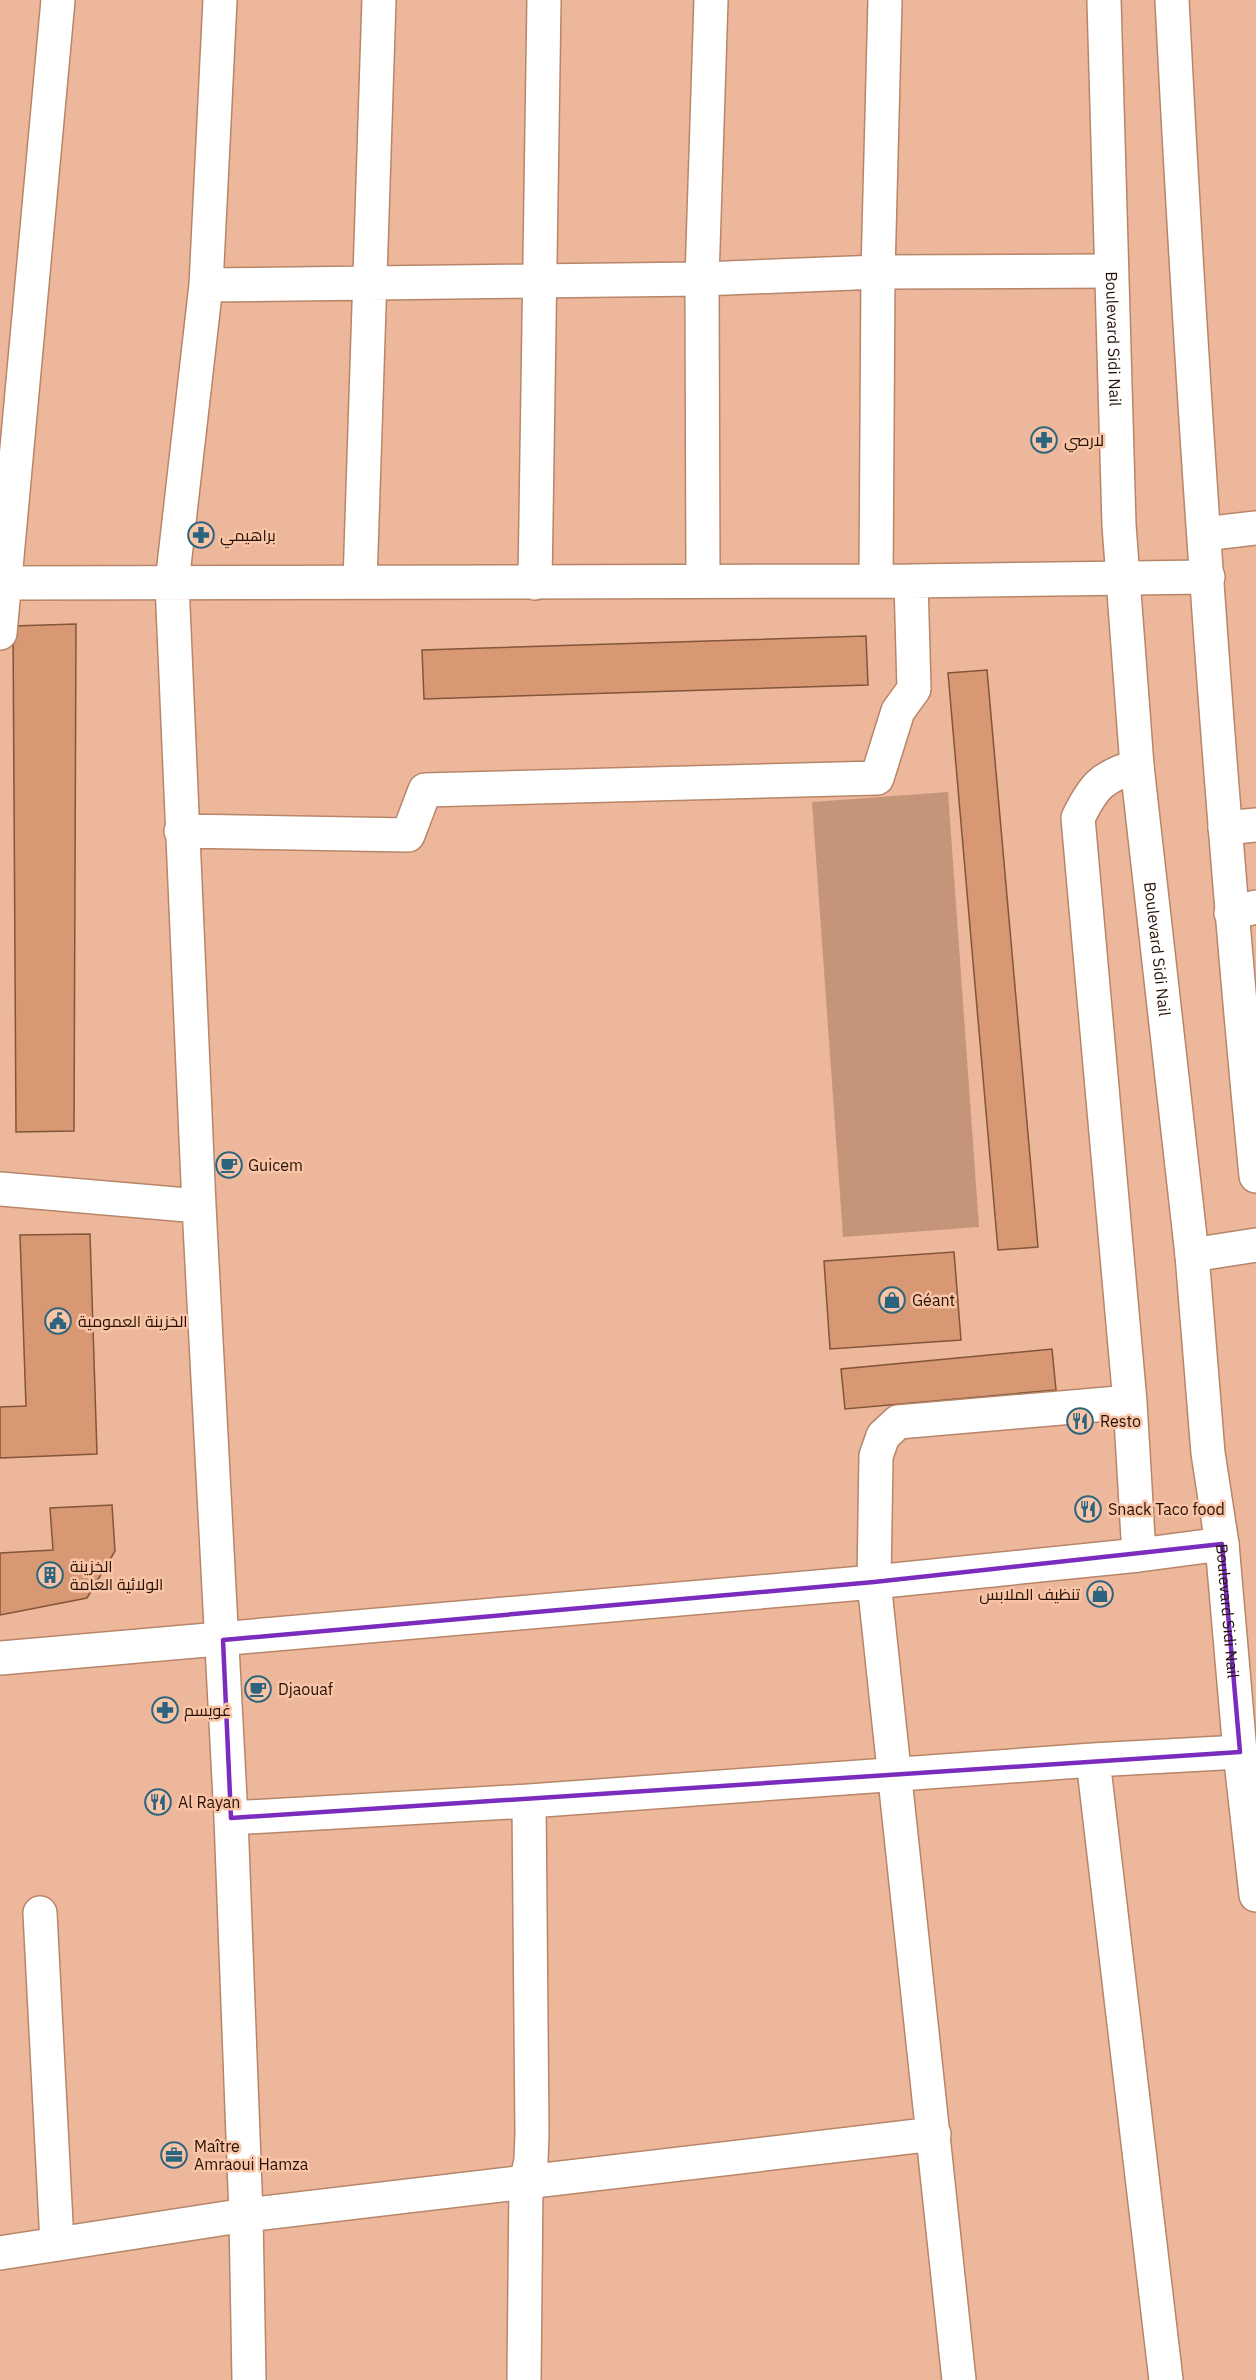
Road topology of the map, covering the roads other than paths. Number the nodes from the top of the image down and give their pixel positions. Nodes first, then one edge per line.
1 (58, 0) edge
2 (220, 0) edge
3 (379, 0) edge
4 (544, 0) edge
5 (711, 0) edge
6 (885, 0) edge
7 (1104, 0) edge
8 (1172, 0) edge
9 (1111, 271) junction
10 (878, 272) junction
11 (702, 279) junction
12 (369, 282) junction
13 (542, 282) junction
14 (206, 285) junction
15 (1256, 528) edge
16 (1204, 534) junction
17 (1208, 577) junction
18 (1122, 578) junction
19 (702, 581) junction
20 (876, 581) junction
21 (911, 581) junction
22 (360, 582) junction
23 (2, 583) edge
24 (172, 583) junction
25 (535, 583) junction
26 (0, 633) edge
27 (0, 658) edge
28 (1137, 766) junction
29 (1241, 827) edge
30 (181, 831) junction
31 (1243, 910) edge
32 (1256, 1176) edge
33 (0, 1189) edge
34 (199, 1206) junction
35 (1256, 1245) edge
36 (1192, 1255) junction
37 (1130, 1402) junction
38 (1222, 1544) junction
39 (1139, 1555) junction
40 (874, 1582) junction
41 (224, 1640) junction
42 (0, 1658) edge
43 (1240, 1752) junction
44 (1093, 1760) junction
45 (894, 1776) junction
46 (529, 1801) junction
47 (231, 1818) junction
48 (1256, 1895) edge
49 (40, 1913) dead end
50 (934, 2134) junction
51 (526, 2183) junction
52 (246, 2215) junction
53 (57, 2243) junction
54 (0, 2253) edge
55 (249, 2380) edge
56 (524, 2380) edge
57 (959, 2380) edge
58 (1166, 2380) edge

1 - 23 street
2 - 14 street
3 - 12 street
4 - 13 street
5 - 11 street
6 - 10 street
7 - 9 street, Boulevard Sidi Nail
8 - 16 street
9 - 10 street
9 - 18 street, Boulevard Sidi Nail
10 - 11 street
10 - 20 street
11 - 13 street
11 - 19 street
12 - 13 street
12 - 14 street
12 - 22 street
13 - 25 street
14 - 24 street
15 - 16 street
16 - 17 street
17 - 18 street
17 - 29 street
18 - 21 street
18 - 28 street, Boulevard Sidi Nail
19 - 20 street
19 - 25 street
20 - 21 street
21 - 30 street
22 - 24 street
22 - 25 street
23 - 24 street
23 - 26 street
24 - 30 street
26 - 27 street
28 - 36 street, Boulevard Sidi Nail
28 - 37 street
29 - 31 street
30 - 34 street
31 - 32 street
33 - 34 street
34 - 41 street
35 - 36 street
36 - 38 street, Boulevard Sidi Nail
37 - 39 street
37 - 40 street
38 - 39 street
38 - 43 street, Boulevard Sidi Nail
39 - 40 street
40 - 41 street
40 - 45 street
41 - 42 street
41 - 47 street
43 - 44 street
43 - 48 street, Boulevard Sidi Nail
44 - 45 street
44 - 58 street
45 - 46 street
45 - 50 street
46 - 47 street
46 - 51 street
47 - 52 street
49 - 53 street
50 - 51 street
50 - 57 street
51 - 52 street
51 - 56 street
52 - 53 street
52 - 55 street
53 - 54 street

